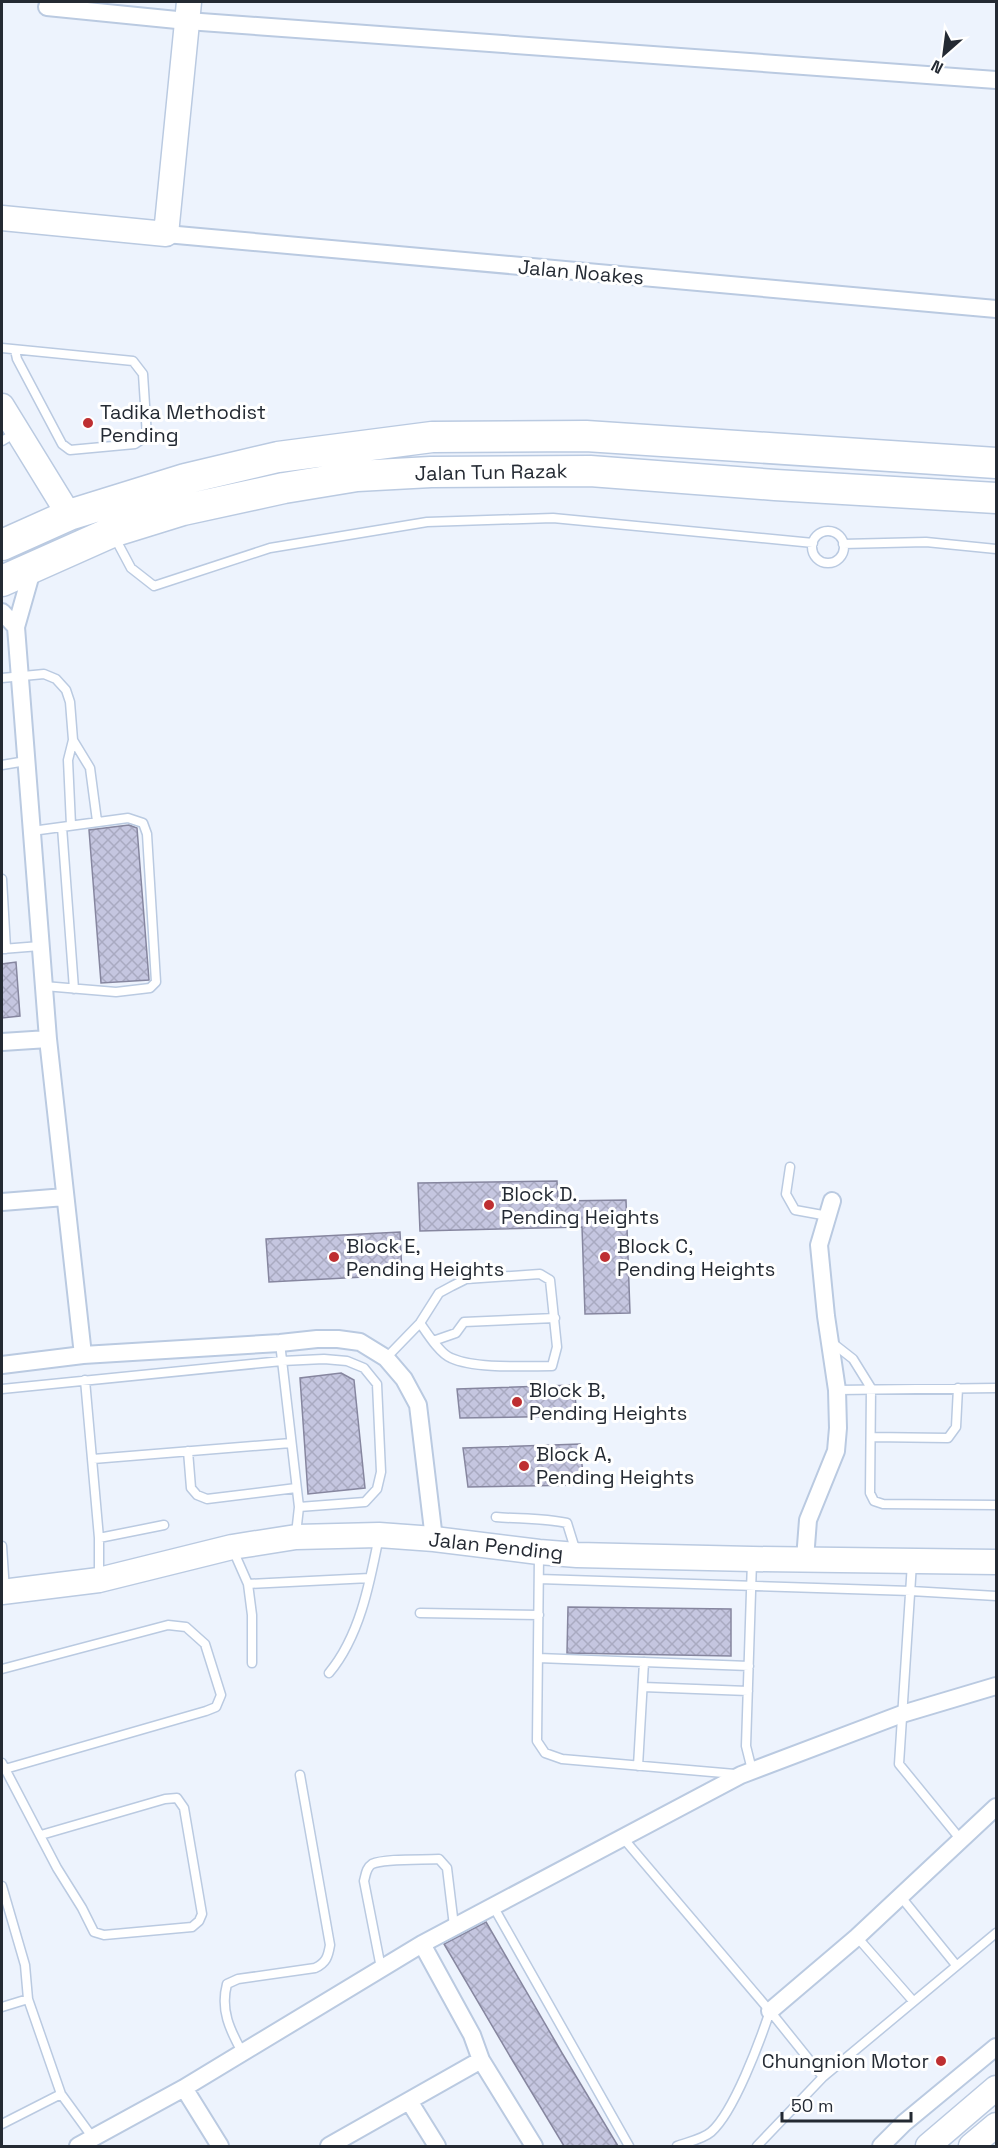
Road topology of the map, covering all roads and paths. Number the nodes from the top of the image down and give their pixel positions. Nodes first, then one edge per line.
1 (46, 7) dead end
2 (188, 11) edge
3 (996, 81) edge
4 (2, 218) edge
5 (166, 234) junction
6 (996, 309) edge
7 (2, 348) edge
8 (15, 350) junction
9 (2, 406) edge
10 (10, 436) edge
11 (996, 463) edge
12 (996, 498) edge
13 (69, 515) junction
14 (112, 532) junction
15 (813, 543) junction
16 (843, 544) junction
17 (2, 545) edge
18 (996, 549) edge
19 (33, 567) junction
20 (2, 581) edge
21 (2, 612) edge
22 (16, 627) junction
23 (2, 678) edge
24 (20, 678) junction
25 (73, 740) junction
26 (26, 761) junction
27 (2, 765) edge
28 (97, 821) junction
29 (67, 826) junction
30 (32, 831) junction
31 (2, 879) edge
32 (40, 946) junction
33 (4, 949) edge
34 (44, 986) junction
35 (74, 988) junction
36 (48, 1039) junction
37 (2, 1042) edge
38 (790, 1167) dead end
39 (65, 1197) junction
40 (2, 1202) edge
41 (830, 1208) joint
42 (555, 1318) junction
43 (420, 1323) junction
44 (433, 1341) junction
45 (830, 1341) junction
46 (280, 1343) junction
47 (83, 1355) junction
48 (386, 1358) junction
49 (282, 1361) junction
50 (2, 1365) edge
51 (85, 1380) junction
52 (871, 1388) junction
53 (958, 1388) junction
54 (996, 1388) edge
55 (2, 1389) edge
56 (837, 1390) junction
57 (871, 1437) junction
58 (291, 1443) junction
59 (188, 1451) junction
60 (93, 1459) junction
61 (296, 1488) junction
62 (996, 1505) edge
63 (299, 1507) junction
64 (496, 1517) dead end
65 (164, 1525) dead end
66 (379, 1535) junction
67 (296, 1537) junction
68 (99, 1538) junction
69 (434, 1539) junction
70 (2, 1546) edge
71 (232, 1547) junction
72 (539, 1552) junction
73 (2, 1555) edge
74 (577, 1555) junction
75 (752, 1559) junction
76 (805, 1559) junction
77 (912, 1560) junction
78 (996, 1562) edge
79 (370, 1578) junction
80 (539, 1579) junction
81 (99, 1580) junction
82 (248, 1584) junction
83 (751, 1587) junction
84 (911, 1591) junction
85 (3, 1592) edge
86 (996, 1596) edge
87 (420, 1613) dead end
88 (539, 1615) junction
89 (538, 1658) junction
90 (644, 1662) junction
91 (252, 1663) dead end
92 (749, 1666) junction
93 (2, 1669) edge
94 (329, 1673) dead end
95 (996, 1686) edge
96 (643, 1687) junction
97 (748, 1691) junction
98 (902, 1714) junction
99 (3, 1766) edge
100 (639, 1766) junction
101 (747, 1772) junction
102 (300, 1774) dead end
103 (996, 1807) edge
104 (41, 1835) junction
105 (623, 1838) junction
106 (961, 1840) junction
107 (2, 1886) edge
108 (901, 1897) junction
109 (493, 1906) junction
110 (454, 1926) junction
111 (996, 1933) edge
112 (857, 1936) junction
113 (422, 1944) junction
114 (956, 1965) junction
115 (381, 1968) junction
116 (28, 1999) junction
117 (913, 2001) junction
118 (2, 2007) edge
119 (770, 2011) junction
120 (996, 2047) edge
121 (242, 2052) junction
122 (481, 2060) junction
123 (823, 2077) junction
124 (184, 2088) junction
125 (996, 2088) edge
126 (61, 2094) junction
127 (409, 2100) junction
128 (2, 2124) edge
129 (996, 2125) edge
130 (86, 2142) edge
131 (220, 2146) edge
132 (329, 2146) edge
133 (437, 2146) edge
134 (534, 2146) edge
135 (629, 2146) edge
136 (677, 2146) edge
137 (757, 2146) edge
138 (881, 2146) edge
139 (928, 2146) edge
140 (972, 2146) edge

1 - 2 street
2 - 3 street
2 - 5 street
4 - 5 street
5 - 6 street, Jalan Noakes
7 - 8 lane
8 - 8 lane
9 - 10 street
10 - 13 street
11 - 13 highway, Jalan Tun Razak
12 - 14 highway, Jalan Tun Razak
13 - 17 highway, Jalan Tun Razak
14 - 15 lane
14 - 19 highway, Jalan Tun Razak
15 - 16 lane
15 - 16 lane
16 - 18 lane
19 - 20 highway, Jalan Tun Razak
19 - 22 street
21 - 22 street
22 - 24 street
23 - 24 lane
24 - 25 lane
24 - 26 street
25 - 28 lane
25 - 29 lane
26 - 27 lane
26 - 30 street
28 - 29 lane
28 - 35 lane
29 - 30 lane
29 - 35 lane
30 - 32 street
31 - 33 lane
32 - 33 lane
32 - 34 street
34 - 35 lane
34 - 36 street
36 - 37 street
36 - 39 street
38 - 41 lane
39 - 40 street
39 - 47 street
41 - 45 street
42 - 43 lane
42 - 44 lane
42 - 44 lane
43 - 44 lane
43 - 48 lane
45 - 52 lane
45 - 56 street
46 - 47 street
46 - 48 street
46 - 49 lane
47 - 50 street
48 - 69 street
49 - 51 lane
49 - 58 lane
49 - 63 lane
51 - 55 lane
51 - 60 lane
52 - 53 lane
52 - 56 lane
52 - 57 lane
53 - 54 lane
53 - 57 lane
56 - 76 street
57 - 62 lane
58 - 59 lane
58 - 61 lane
59 - 60 lane
59 - 61 lane
60 - 68 lane
61 - 63 lane
63 - 67 lane
64 - 74 lane
65 - 68 lane
66 - 67 street, Jalan Pending
66 - 69 street, Jalan Pending
66 - 79 lane
67 - 71 street, Jalan Pending
68 - 81 lane
69 - 72 street, Jalan Pending
70 - 73 lane
71 - 81 street, Jalan Pending
71 - 82 lane
72 - 74 street, Jalan Pending
72 - 80 lane
73 - 85 lane
74 - 75 street, Jalan Pending
75 - 76 street, Jalan Pending
75 - 83 lane
76 - 77 street, Jalan Pending
77 - 78 street, Jalan Pending
77 - 84 lane
79 - 82 lane
79 - 94 lane
80 - 83 lane
80 - 88 lane
81 - 85 street, Jalan Pending
82 - 91 lane
83 - 84 lane
83 - 92 lane
84 - 86 lane
84 - 98 lane
87 - 88 lane
88 - 89 lane
89 - 90 lane
89 - 100 lane
90 - 92 lane
90 - 96 lane
92 - 97 lane
93 - 99 lane
95 - 98 street
96 - 97 lane
96 - 100 lane
97 - 101 lane
98 - 101 street
98 - 106 lane
99 - 104 lane
100 - 101 lane
101 - 105 street
102 - 121 lane
103 - 106 street
104 - 104 lane
105 - 109 street
105 - 119 lane
106 - 108 street
107 - 116 lane
108 - 112 street
108 - 114 lane
109 - 110 street
109 - 135 lane
110 - 113 street
110 - 115 lane
111 - 114 lane
112 - 117 lane
112 - 119 street
113 - 115 street
113 - 122 street
114 - 117 lane
115 - 121 street
116 - 118 lane
116 - 126 lane
117 - 123 lane
119 - 123 lane
119 - 136 lane
120 - 138 street
121 - 124 street
122 - 127 street
122 - 134 street
123 - 137 lane
124 - 130 street
124 - 131 street
125 - 139 street
126 - 128 lane
126 - 130 lane
127 - 132 street
127 - 133 street
129 - 140 street

